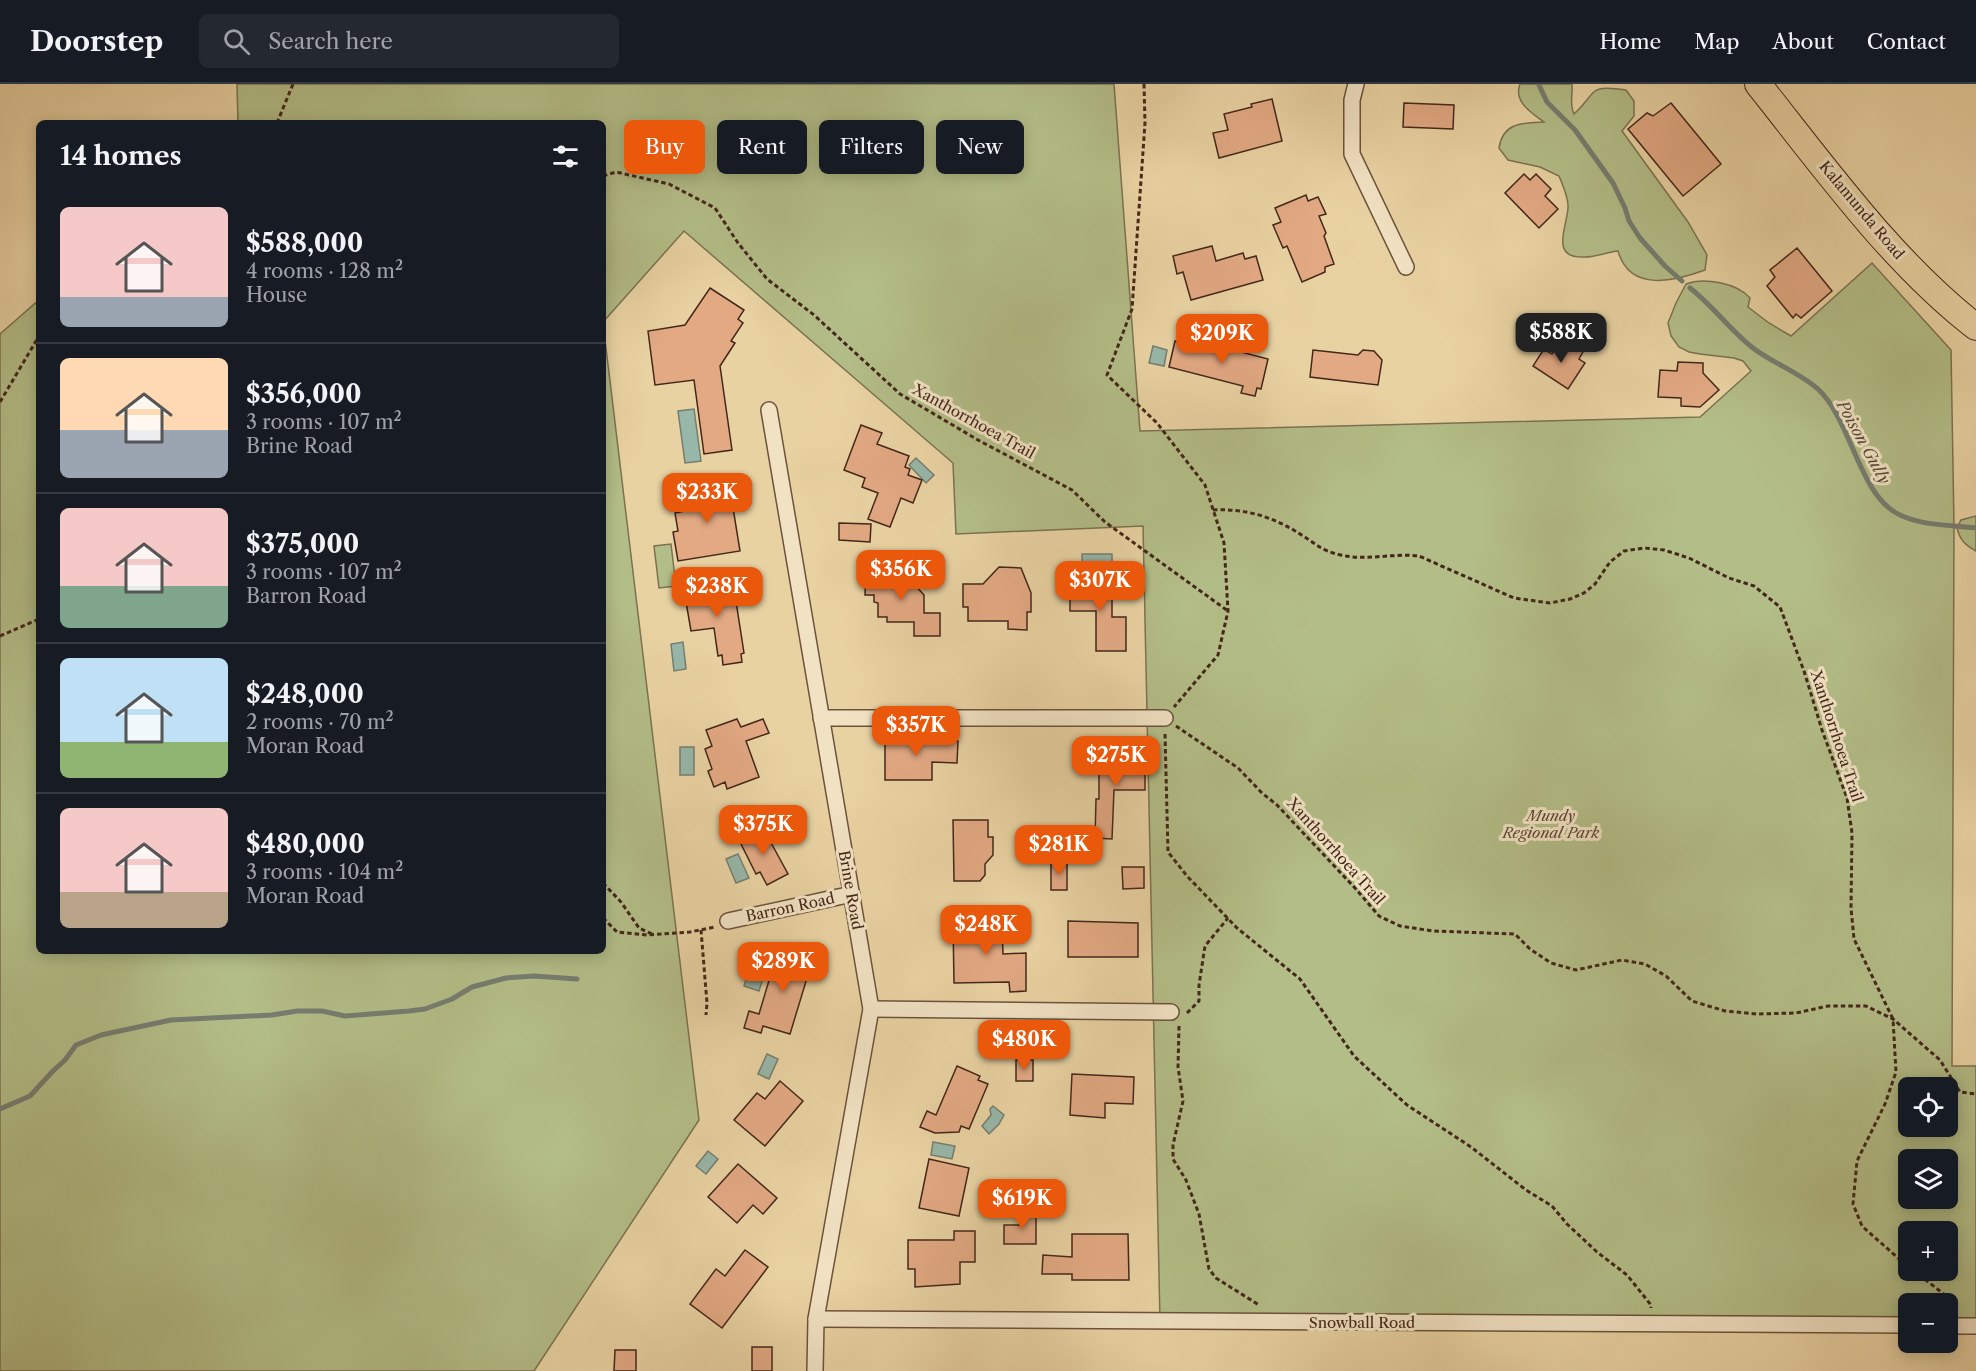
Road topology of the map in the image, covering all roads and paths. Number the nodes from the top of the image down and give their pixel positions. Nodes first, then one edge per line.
1 (293, 84) edge
2 (1144, 84) edge
3 (1356, 84) edge
4 (1758, 84) edge
5 (278, 120) edge
6 (606, 175) edge
7 (1406, 267) dead end
8 (1976, 327) edge
9 (36, 341) edge
10 (0, 402) edge
11 (769, 410) dead end
12 (1213, 510) junction
13 (1228, 611) junction
14 (36, 620) edge
15 (0, 636) edge
16 (821, 718) junction
17 (1165, 718) junction
18 (606, 886) edge
19 (852, 894) junction
20 (1227, 918) junction
21 (606, 921) edge
22 (728, 921) joint
23 (701, 930) junction
24 (654, 934) junction
25 (871, 1009) junction
26 (1171, 1012) junction
27 (706, 1015) dead end
28 (1893, 1019) junction
29 (1976, 1094) edge
30 (1898, 1258) edge
31 (1927, 1281) edge
32 (1942, 1293) edge
33 (1266, 1309) dead end
34 (816, 1319) junction
35 (1651, 1324) junction
36 (1898, 1325) edge
37 (1958, 1326) edge
38 (1976, 1326) edge
39 (815, 1371) edge

1 - 5 path
2 - 12 path
3 - 7 street
4 - 8 main road, Kalamunda Road
6 - 13 path, Xanthorrhoea Trail
9 - 10 path
11 - 16 street, Brine Road
12 - 13 path
12 - 28 path, Xanthorrhoea Trail
13 - 17 path
14 - 15 path
16 - 17 street
16 - 19 street, Brine Road
17 - 20 path
17 - 28 path, Xanthorrhoea Trail
18 - 24 path
19 - 22 street, Barron Road
19 - 25 street, Brine Road
20 - 26 path
20 - 35 path
21 - 24 path
22 - 23 path
23 - 24 path
23 - 27 path
25 - 26 street
25 - 34 street, Brine Road
26 - 33 path
28 - 29 path
28 - 30 path
31 - 32 path
34 - 35 street, Snowball Road
34 - 39 street, Brine Road
35 - 36 street, Snowball Road
37 - 38 street

